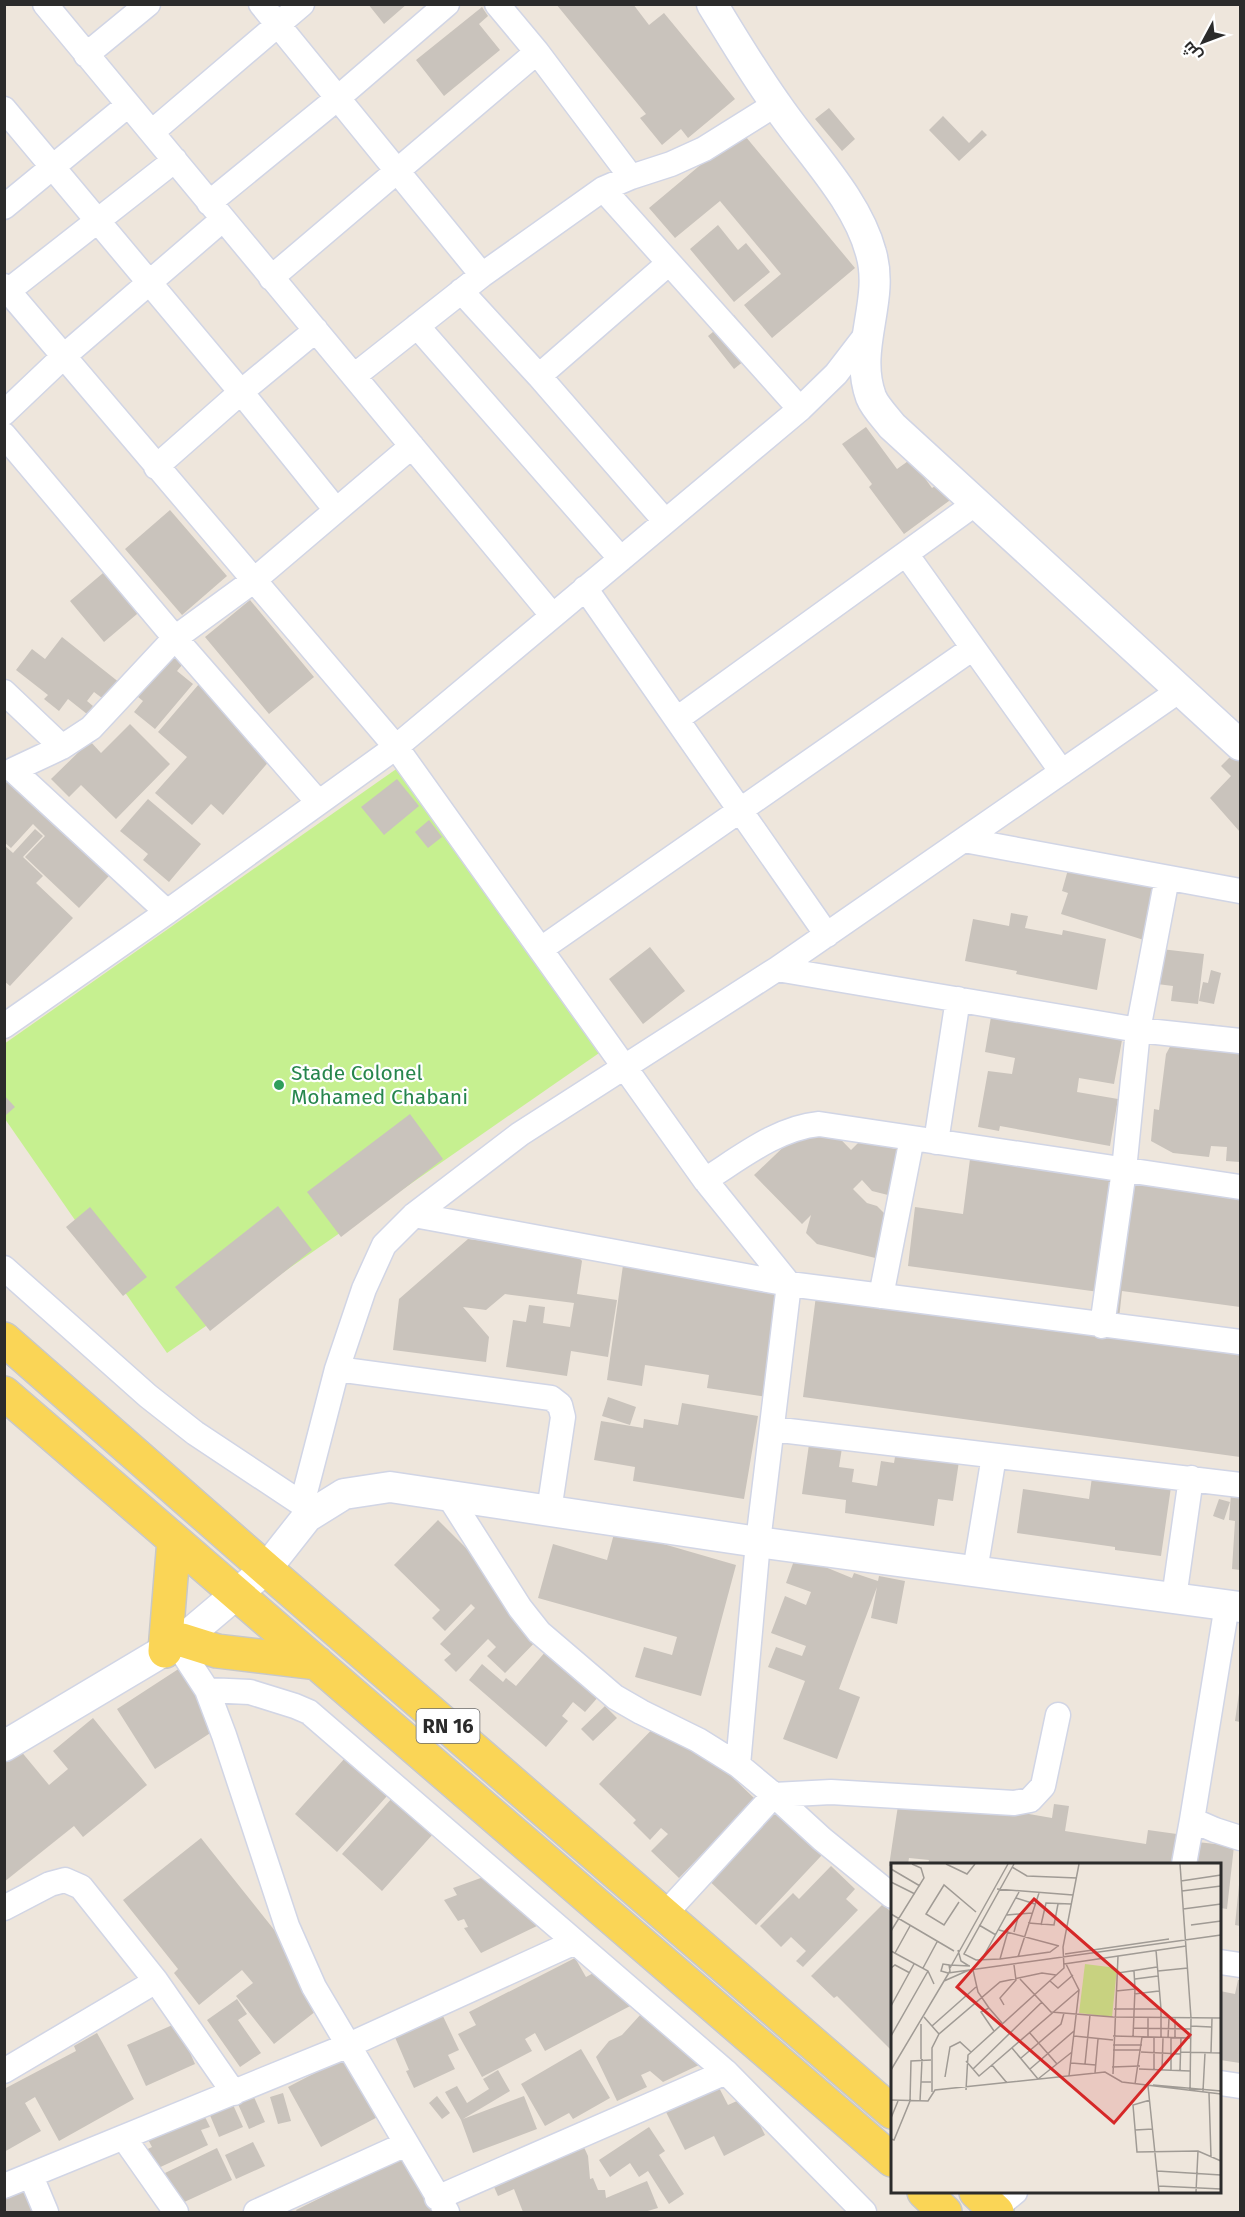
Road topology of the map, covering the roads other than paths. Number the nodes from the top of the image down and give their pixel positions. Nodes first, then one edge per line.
1 (45, 4) edge
2 (148, 4) edge
3 (261, 4) edge
4 (302, 4) edge
5 (447, 4) edge
6 (498, 4) edge
7 (712, 4) edge
8 (278, 25) junction
9 (537, 52) junction
10 (86, 55) junction
11 (339, 97) junction
12 (776, 104) junction
13 (128, 105) junction
14 (4, 110) edge
15 (152, 132) junction
16 (175, 160) junction
17 (53, 168) junction
18 (399, 171) junction
19 (631, 177) junction
20 (603, 189) junction
21 (4, 207) edge
22 (215, 211) junction
23 (97, 220) junction
24 (669, 264) junction
25 (482, 275) junction
26 (271, 278) junction
27 (148, 283) junction
28 (6, 289) edge
29 (461, 291) junction
30 (417, 326) junction
31 (316, 330) junction
32 (866, 335) junction
33 (64, 356) junction
34 (354, 376) junction
35 (538, 376) junction
36 (241, 392) junction
37 (800, 409) junction
38 (4, 413) edge
39 (4, 435) edge
40 (412, 446) junction
41 (156, 467) junction
42 (976, 503) junction
43 (336, 510) junction
44 (665, 521) junction
45 (906, 554) junction
46 (621, 559) junction
47 (253, 581) junction
48 (585, 588) junction
49 (552, 615) junction
50 (176, 638) junction
51 (973, 648) junction
52 (1180, 690) junction
53 (4, 693) edge
54 (677, 719) junction
55 (1240, 745) edge
56 (62, 747) junction
57 (396, 747) junction
58 (1062, 772) junction
59 (9, 774) edge
60 (318, 802) junction
61 (740, 810) junction
62 (963, 840) junction
63 (1167, 878) junction
64 (1240, 891) edge
65 (167, 912) junction
66 (827, 935) junction
67 (541, 949) junction
68 (777, 969) junction
69 (958, 999) junction
70 (5, 1025) edge
71 (1138, 1030) junction
72 (1240, 1041) edge
73 (626, 1067) junction
74 (912, 1138) junction
75 (936, 1142) junction
76 (1124, 1170) junction
77 (705, 1179) junction
78 (1240, 1187) edge
79 (414, 1215) junction
80 (4, 1269) edge
81 (789, 1284) junction
82 (881, 1296) junction
83 (1102, 1326) junction
84 (4, 1339) edge
85 (1240, 1342) edge
86 (337, 1370) junction
87 (4, 1393) edge
88 (772, 1429) junction
89 (994, 1456) junction
90 (1191, 1478) junction
91 (1240, 1485) edge
92 (448, 1495) junction
93 (304, 1510) junction
94 (549, 1511) junction
95 (174, 1540) junction
96 (758, 1542) junction
97 (266, 1569) junction
98 (975, 1571) junction
99 (237, 1594) junction
100 (1174, 1598) junction
101 (1234, 1606) edge
102 (175, 1645) junction
103 (317, 1663) junction
104 (207, 1690) junction
105 (1058, 1715) dead end
106 (4, 1746) edge
107 (738, 1765) junction
108 (774, 1795) junction
109 (1192, 1820) junction
110 (1240, 1838) edge
111 (1184, 1863) edge
112 (891, 1895) edge
113 (4, 1908) edge
114 (665, 1914) junction
115 (575, 1942) junction
116 (1221, 1962) edge
117 (1240, 1965) edge
118 (156, 1980) junction
119 (349, 2045) junction
120 (4, 2071) edge
121 (726, 2072) junction
122 (1221, 2083) edge
123 (1240, 2086) edge
124 (234, 2092) junction
125 (891, 2111) edge
126 (124, 2138) junction
127 (406, 2144) junction
128 (891, 2159) edge
129 (31, 2176) junction
130 (4, 2186) edge
131 (925, 2193) edge
132 (442, 2205) edge
133 (46, 2212) edge
134 (176, 2212) edge
135 (256, 2212) edge
136 (859, 2212) edge
137 (945, 2212) edge

1 - 10 street
2 - 10 street
3 - 8 street
4 - 8 street
5 - 11 street
6 - 9 street
7 - 12 street
8 - 11 street
8 - 15 street
9 - 18 street
9 - 19 street
10 - 13 street
11 - 18 street
11 - 22 street
12 - 19 street
12 - 32 street
13 - 15 street
13 - 17 street
14 - 17 street
15 - 16 street
16 - 22 street
16 - 23 street
17 - 21 street
17 - 23 street
18 - 25 street
18 - 26 street
19 - 20 street
20 - 24 street
20 - 25 street
22 - 26 street
22 - 27 street
23 - 27 street
23 - 28 street
24 - 35 street
24 - 37 street
25 - 29 street
26 - 31 street
27 - 33 street
27 - 36 street
28 - 33 street
29 - 30 street
29 - 35 street
30 - 34 street
30 - 46 street
31 - 34 street
31 - 36 street
32 - 37 street
32 - 42 street
33 - 38 street
33 - 41 street
34 - 40 street
35 - 44 street
36 - 41 street
36 - 43 street
37 - 44 street
39 - 50 street
40 - 43 street
40 - 49 street
41 - 47 street
42 - 45 street
42 - 52 street
43 - 47 street
44 - 46 street
45 - 51 street
45 - 54 street
46 - 48 street
47 - 50 street
47 - 57 street
48 - 49 street
48 - 54 street
49 - 57 street
50 - 56 street
50 - 60 street
51 - 58 street
51 - 61 street
52 - 55 street
52 - 58 street
53 - 56 street
54 - 61 street
56 - 59 street
57 - 60 street
57 - 67 street
58 - 62 street
59 - 65 street
60 - 65 street
61 - 66 street
61 - 67 street
62 - 63 street
62 - 66 street
63 - 64 street
63 - 71 street
65 - 70 street
66 - 68 street
67 - 73 street
68 - 69 street
68 - 73 street
69 - 71 street
69 - 75 street
71 - 72 street
71 - 76 street
73 - 77 street
73 - 79 street
74 - 75 street
74 - 77 street
74 - 82 street
75 - 76 street
76 - 78 street
76 - 83 street
77 - 81 street
79 - 81 street
79 - 86 street
80 - 93 street
81 - 82 street
81 - 88 street
82 - 83 street
83 - 85 street
84 - 97 main road, RN 16
86 - 93 street
86 - 94 street
87 - 95 main road, RN 16
88 - 89 street
88 - 96 street
89 - 90 street
89 - 98 street
90 - 91 street
90 - 100 street
92 - 93 street
92 - 94 street
92 - 107 street
93 - 97 street
94 - 96 street
95 - 99 main road, RN 16
95 - 102 main road
96 - 98 street
96 - 107 street
97 - 99 street
97 - 114 main road, RN 16
98 - 100 street
99 - 102 street
99 - 103 main road, RN 16
100 - 101 street
101 - 109 street
102 - 103 main road
102 - 104 street
102 - 106 street
103 - 128 main road, RN 16
104 - 115 street
104 - 119 street
105 - 108 street
107 - 108 street
108 - 112 street
108 - 114 street
109 - 110 street
109 - 111 street
113 - 118 street
114 - 125 main road, RN 16
115 - 119 street
115 - 121 street
116 - 117 street
118 - 120 street
118 - 124 street
119 - 124 street
119 - 127 street
121 - 132 street
121 - 136 street
122 - 123 street
124 - 126 street
126 - 129 street
126 - 134 street
127 - 132 street
127 - 135 street
129 - 130 street
129 - 133 street
131 - 137 main road

